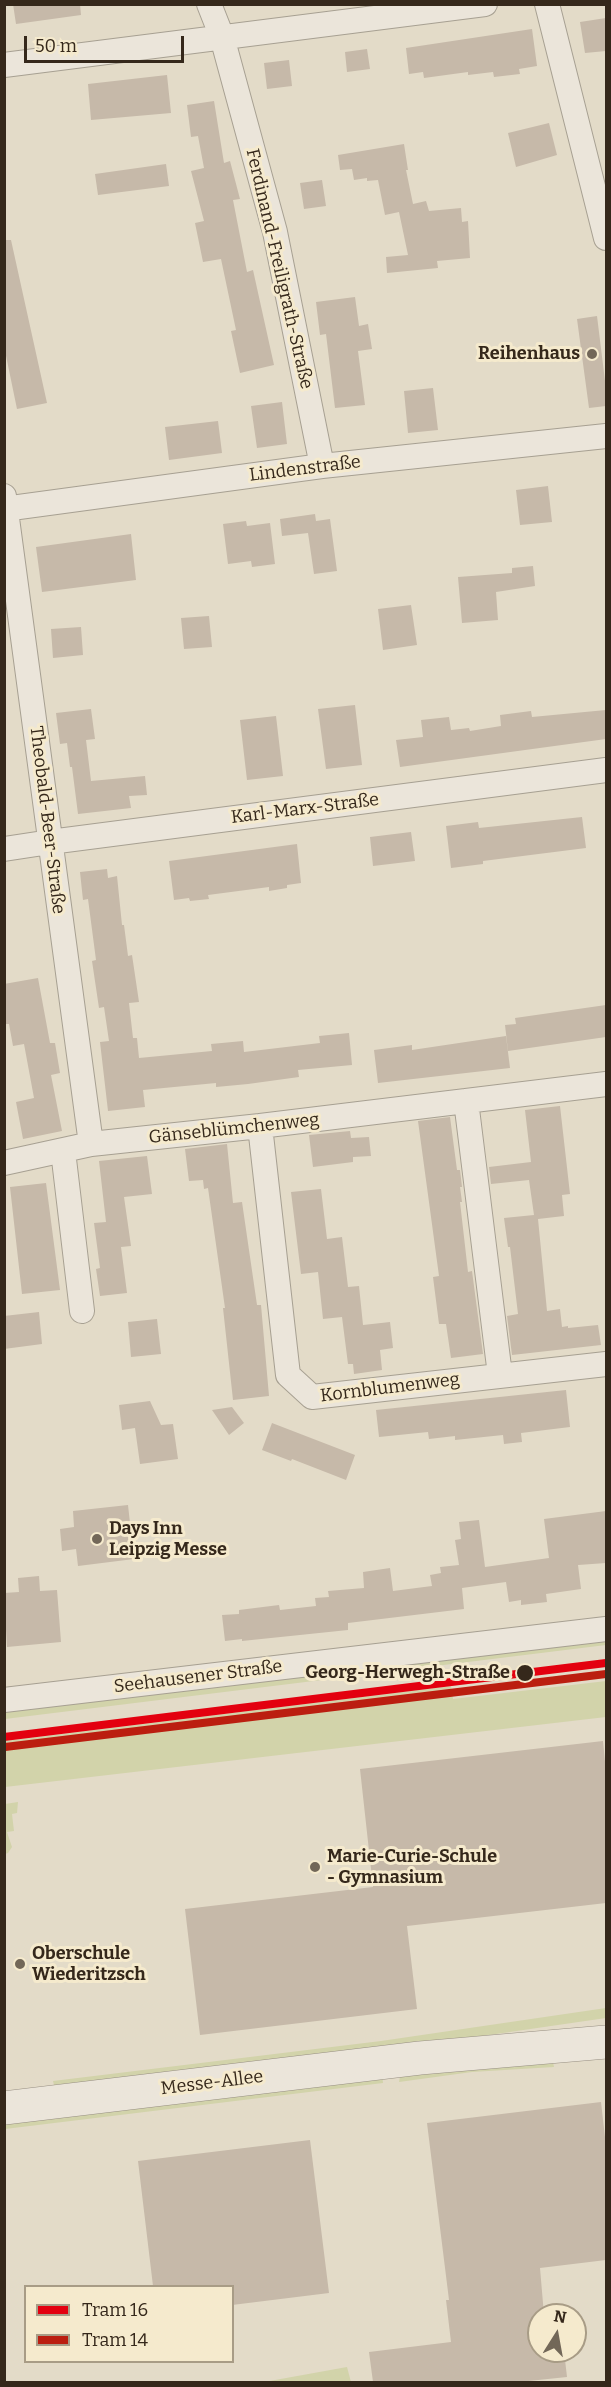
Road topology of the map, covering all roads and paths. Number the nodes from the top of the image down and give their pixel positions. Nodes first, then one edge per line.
1 (209, 4) edge
2 (485, 4) edge
3 (547, 4) edge
4 (222, 37) junction
5 (4, 65) edge
6 (606, 238) edge
7 (606, 436) edge
8 (322, 466) junction
9 (5, 504) edge
10 (606, 770) edge
11 (50, 842) junction
12 (4, 849) edge
13 (606, 1084) edge
14 (466, 1101) junction
15 (260, 1126) junction
16 (91, 1144) junction
17 (63, 1150) junction
18 (4, 1163) edge
19 (82, 1311) dead end
20 (606, 1364) edge
21 (500, 1375) junction
22 (606, 1629) edge
23 (4, 1700) edge
24 (606, 2025) edge
25 (606, 2042) edge
26 (420, 2058) junction
27 (4, 2108) edge

1 - 4 street, Ferdinand-Freiligrath-Straße
2 - 4 street
3 - 6 street
4 - 5 street
4 - 8 street, Ferdinand-Freiligrath-Straße
7 - 8 street, Lindenstraße
8 - 9 street, Lindenstraße
9 - 11 street, Theobald-Beer-Straße
10 - 11 street, Karl-Marx-Straße
11 - 12 street, Karl-Marx-Straße
11 - 16 street, Theobald-Beer-Straße
13 - 14 street, Gänseblümchenweg
14 - 15 street, Gänseblümchenweg
14 - 21 street
15 - 16 street, Gänseblümchenweg
15 - 21 street, Kornblumenweg
16 - 17 street, Gänseblümchenweg
17 - 18 street, Gänseblümchenweg
17 - 19 street
20 - 21 street, Kornblumenweg
22 - 23 street, Seehausener Straße
24 - 26 main road, Messe-Allee
25 - 26 main road, Messe-Allee
26 - 27 main road, Messe-Allee

